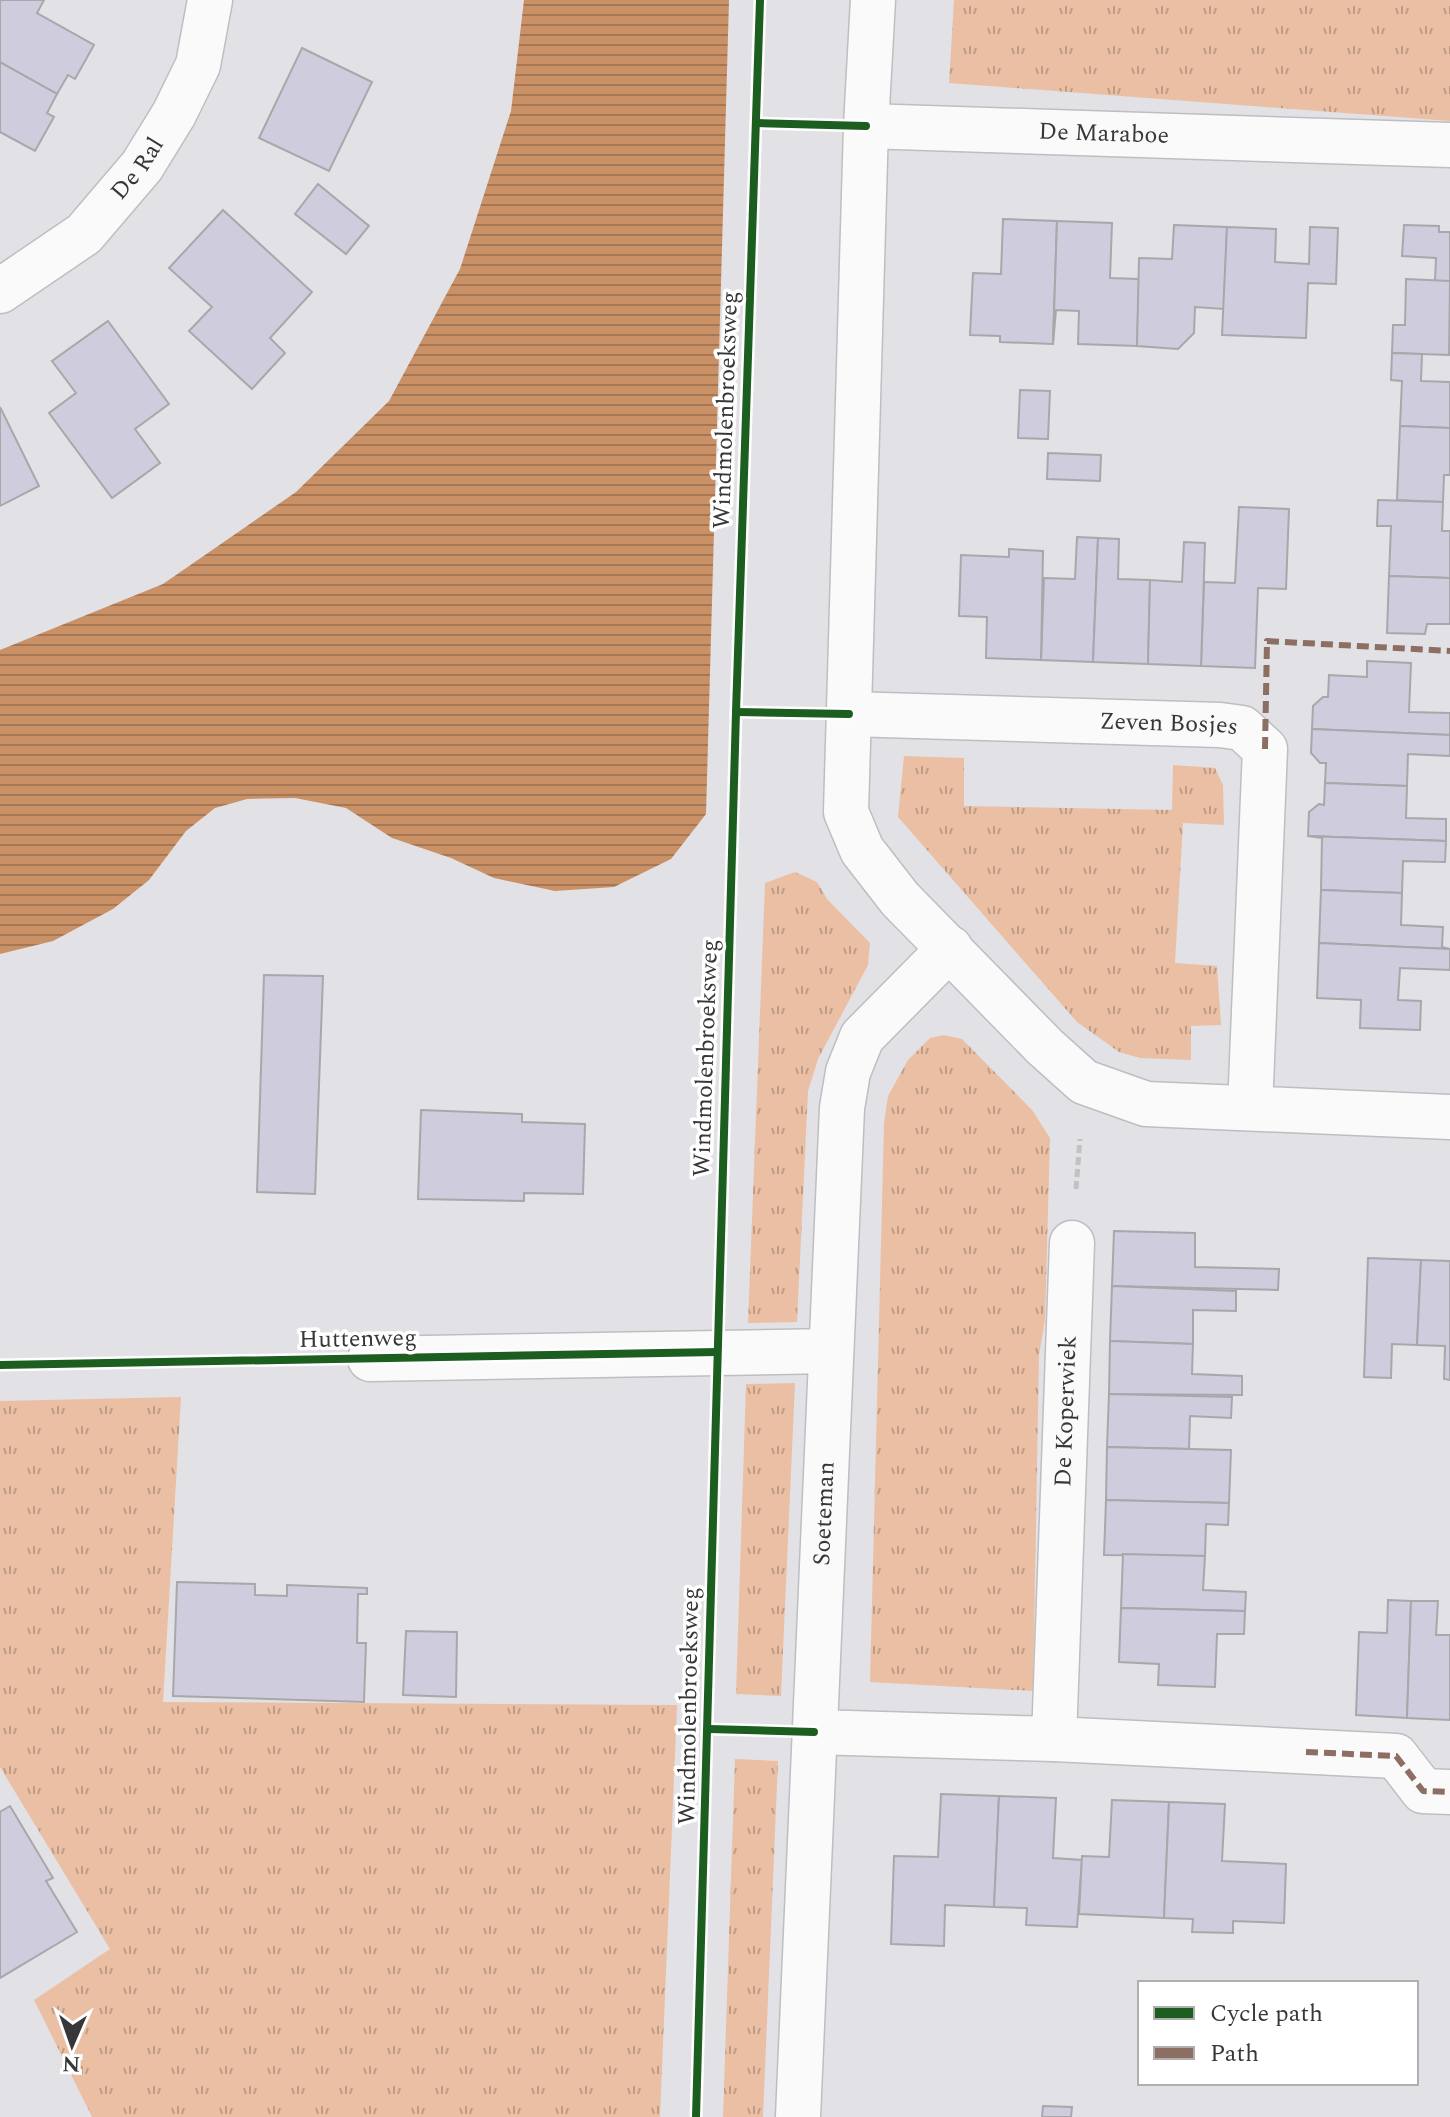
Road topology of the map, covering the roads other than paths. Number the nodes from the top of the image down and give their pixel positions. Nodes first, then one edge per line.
1 (210, 0) edge
2 (873, 0) edge
3 (866, 126) junction
4 (1450, 145) edge
5 (0, 291) edge
6 (849, 714) junction
7 (950, 948) junction
8 (1250, 1108) junction
9 (1450, 1117) edge
10 (1072, 1243) road end
11 (831, 1351) junction
12 (370, 1359) dead end
13 (814, 1732) junction
14 (1054, 1739) junction
15 (1450, 1792) edge
16 (798, 2117) edge

1 - 5 street, De Ral
2 - 3 street
3 - 4 street, De Maraboe
3 - 6 street
6 - 7 street
6 - 8 street, Zeven Bosjes
7 - 8 street
7 - 11 street, Soeteman
8 - 9 street
10 - 14 street, De Koperwiek
11 - 12 street, Huttenweg
11 - 13 street, Soeteman
13 - 14 street
13 - 16 street, Soeteman
14 - 15 street

